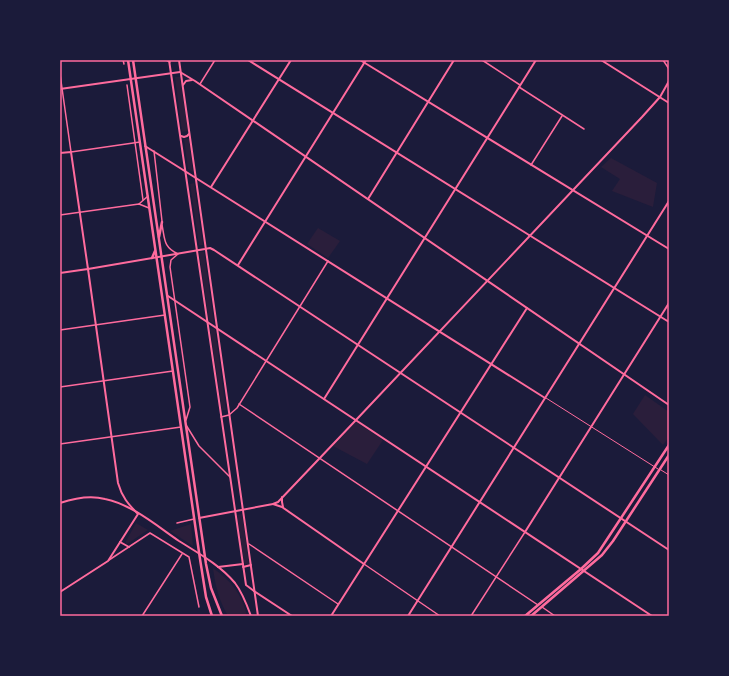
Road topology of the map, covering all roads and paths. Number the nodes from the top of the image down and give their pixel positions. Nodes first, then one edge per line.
1 (123, 60) edge
2 (128, 60) edge
3 (133, 60) edge
4 (166, 60) edge
5 (179, 60) edge
6 (215, 60) edge
7 (248, 60) edge
8 (291, 60) edge
9 (360, 60) edge
10 (366, 60) edge
11 (454, 60) edge
12 (482, 60) edge
13 (536, 60) edge
14 (601, 60) edge
15 (663, 60) edge
16 (170, 61) edge
17 (364, 63) junction
18 (124, 64) dead end
19 (669, 69) edge
20 (180, 72) junction
21 (171, 73) junction
22 (60, 74) edge
23 (279, 79) junction
24 (195, 81) junction
25 (669, 81) edge
26 (200, 84) junction
27 (127, 85) dead end
28 (520, 86) junction
29 (182, 87) junction
30 (61, 89) edge
31 (660, 97) junction
32 (428, 102) junction
33 (669, 103) edge
34 (333, 113) junction
35 (563, 115) junction
36 (253, 120) junction
37 (584, 129) dead end
38 (189, 134) junction
39 (181, 135) junction
40 (487, 138) junction
41 (140, 142) junction
42 (135, 143) junction
43 (145, 146) junction
44 (154, 151) junction
45 (71, 152) junction
46 (60, 153) edge
47 (396, 153) junction
48 (306, 156) junction
49 (531, 165) junction
50 (186, 171) junction
51 (196, 177) junction
52 (211, 187) junction
53 (455, 189) junction
54 (572, 190) junction
55 (148, 196) junction
56 (368, 198) junction
57 (143, 200) junction
58 (669, 201) edge
59 (139, 204) junction
60 (150, 208) junction
61 (80, 212) junction
62 (60, 215) edge
63 (265, 221) junction
64 (162, 222) junction
65 (529, 235) junction
66 (647, 236) junction
67 (425, 238) junction
68 (159, 239) junction
69 (205, 249) junction
70 (669, 249) edge
71 (197, 250) junction
72 (156, 251) junction
73 (178, 254) junction
74 (161, 256) junction
75 (156, 257) junction
76 (152, 258) junction
77 (328, 261) junction
78 (238, 265) junction
79 (88, 269) junction
80 (60, 273) edge
81 (487, 281) junction
82 (614, 288) junction
83 (167, 295) junction
84 (387, 298) junction
85 (174, 300) junction
86 (669, 303) edge
87 (300, 306) junction
88 (527, 308) junction
89 (165, 315) junction
90 (660, 317) junction
91 (208, 322) junction
92 (669, 322) edge
93 (96, 324) junction
94 (217, 328) junction
95 (60, 330) edge
96 (439, 331) junction
97 (579, 344) junction
98 (358, 345) junction
99 (266, 361) junction
100 (491, 364) junction
101 (173, 371) junction
102 (400, 373) junction
103 (624, 374) junction
104 (104, 381) junction
105 (60, 387) edge
106 (545, 398) junction
107 (324, 399) junction
108 (239, 404) junction
109 (669, 405) edge
110 (460, 412) junction
111 (229, 415) junction
112 (221, 417) junction
113 (356, 420) junction
114 (185, 422) junction
115 (181, 427) junction
116 (591, 427) junction
117 (112, 437) junction
118 (60, 444) edge
119 (669, 445) edge
120 (514, 448) junction
121 (669, 455) edge
122 (320, 458) junction
123 (426, 466) junction
124 (655, 466) junction
125 (660, 470) junction
126 (669, 475) edge
127 (230, 477) junction
128 (559, 477) junction
129 (282, 497) junction
130 (480, 502) junction
131 (60, 503) edge
132 (272, 504) junction
133 (283, 508) junction
134 (242, 510) junction
135 (235, 511) junction
136 (398, 511) junction
137 (138, 514) junction
138 (199, 518) junction
139 (620, 518) junction
140 (194, 519) junction
141 (626, 521) junction
142 (177, 523) dead end
143 (524, 532) junction
144 (120, 542) junction
145 (247, 543) junction
146 (452, 546) junction
147 (129, 548) junction
148 (669, 550) edge
149 (182, 553) junction
150 (108, 561) junction
151 (364, 564) junction
152 (243, 565) junction
153 (251, 565) junction
154 (218, 567) junction
155 (582, 570) junction
156 (496, 577) junction
157 (254, 591) junction
158 (60, 592) edge
159 (418, 600) junction
160 (338, 604) junction
161 (540, 606) junction
162 (199, 607) dead end
163 (142, 616) edge
164 (212, 616) edge
165 (222, 616) edge
166 (250, 616) edge
167 (258, 616) edge
168 (292, 616) edge
169 (331, 616) edge
170 (408, 616) edge
171 (440, 616) edge
172 (471, 616) edge
173 (525, 616) edge
174 (531, 616) edge
175 (555, 616) edge
176 (652, 616) edge

1 - 18 street
2 - 41 main road
3 - 43 main road
4 - 16 street
5 - 20 main road
6 - 26 street
7 - 23 main road
8 - 23 main road
9 - 17 main road
10 - 17 main road
11 - 32 main road
12 - 28 street
13 - 28 main road
14 - 31 main road
15 - 19 street
16 - 21 main road
17 - 32 main road
17 - 34 main road
20 - 21 main road
20 - 24 main road
20 - 29 main road
21 - 30 main road
21 - 39 main road
22 - 30 street
23 - 34 main road
23 - 36 main road
24 - 26 main road
24 - 29 main road
25 - 31 main road
26 - 36 main road
27 - 42 street
28 - 35 street
28 - 40 main road
29 - 38 main road
30 - 45 street
31 - 33 main road
31 - 54 main road
32 - 40 main road
32 - 47 main road
34 - 47 main road
34 - 48 main road
35 - 37 street
35 - 49 street
36 - 48 main road
36 - 52 main road
38 - 39 main road
38 - 51 main road
39 - 50 main road
40 - 49 main road
40 - 53 main road
41 - 42 street
41 - 55 main road
42 - 45 street
42 - 57 street
43 - 44 main road
43 - 68 main road
44 - 50 main road
44 - 64 street
45 - 46 main road
45 - 61 main road
47 - 53 main road
47 - 56 main road
48 - 56 main road
48 - 63 main road
49 - 54 main road
50 - 51 main road
50 - 71 main road
51 - 52 main road
51 - 69 main road
52 - 63 main road
53 - 65 main road
53 - 67 main road
54 - 65 main road
54 - 66 main road
55 - 57 street
55 - 60 main road
56 - 67 main road
57 - 59 street
58 - 66 main road
59 - 60 street
59 - 61 street
60 - 72 main road
61 - 62 street
61 - 79 main road
63 - 77 main road
63 - 78 main road
64 - 68 main road
64 - 73 street
65 - 81 main road
65 - 82 main road
66 - 70 main road
66 - 82 main road
67 - 81 main road
67 - 84 main road
68 - 74 main road
69 - 71 main road
69 - 78 main road
69 - 94 main road
71 - 73 main road
71 - 91 main road
72 - 75 main road
72 - 76 main road
73 - 74 main road
73 - 85 street
74 - 75 main road
74 - 83 main road
75 - 76 main road
75 - 89 main road
76 - 79 main road
77 - 84 main road
77 - 87 street
78 - 87 main road
79 - 80 main road
79 - 93 main road
81 - 88 main road
81 - 96 main road
82 - 90 main road
82 - 97 main road
83 - 85 main road
83 - 114 main road
84 - 96 main road
84 - 98 main road
85 - 91 main road
85 - 114 street
86 - 90 main road
87 - 98 main road
87 - 99 street
88 - 97 main road
88 - 100 main road
89 - 93 street
89 - 101 main road
90 - 92 main road
90 - 103 main road
91 - 94 main road
91 - 112 main road
93 - 95 street
93 - 104 main road
94 - 99 main road
94 - 111 main road
96 - 100 main road
96 - 102 main road
97 - 103 main road
97 - 106 main road
98 - 102 main road
98 - 107 main road
99 - 107 main road
99 - 108 street
100 - 106 main road
100 - 110 main road
101 - 104 street
101 - 115 main road
102 - 110 main road
102 - 113 main road
103 - 109 main road
103 - 116 main road
104 - 105 street
104 - 117 main road
106 - 116 street
106 - 120 main road
107 - 113 main road
108 - 111 street
108 - 122 street
110 - 120 main road
110 - 123 main road
111 - 112 street
111 - 134 main road
112 - 127 main road
113 - 122 main road
113 - 123 main road
114 - 127 street
114 - 138 main road
115 - 117 street
115 - 140 main road
116 - 124 street
116 - 128 main road
117 - 118 street
117 - 137 main road
119 - 124 main road
120 - 128 main road
120 - 130 main road
121 - 125 main road
122 - 129 main road
122 - 136 street
123 - 130 main road
123 - 136 main road
124 - 125 street
124 - 139 main road
125 - 126 street
125 - 141 main road
127 - 135 main road
128 - 139 main road
128 - 143 main road
129 - 132 main road
129 - 133 main road
130 - 143 main road
130 - 146 main road
131 - 137 main road
132 - 133 main road
132 - 134 main road
133 - 151 main road
134 - 135 main road
134 - 145 main road
135 - 138 main road
135 - 152 main road
136 - 146 street
136 - 151 main road
137 - 144 main road
137 - 154 main road
138 - 165 main road
139 - 141 main road
139 - 155 main road
140 - 142 street
140 - 164 main road
141 - 148 main road
141 - 155 main road
143 - 155 main road
143 - 156 street
144 - 147 main road
144 - 150 main road
145 - 153 main road
145 - 160 street
146 - 156 street
146 - 159 main road
147 - 149 street
147 - 150 street
149 - 162 street
149 - 163 street
150 - 158 main road
151 - 159 street
151 - 160 main road
152 - 153 main road
152 - 154 main road
152 - 157 main road
153 - 157 main road
154 - 166 main road
155 - 161 main road
155 - 176 main road
156 - 161 street
156 - 172 street
157 - 167 main road
157 - 168 main road
159 - 170 main road
159 - 171 street
160 - 169 main road
161 - 173 main road
161 - 174 main road
161 - 175 street

